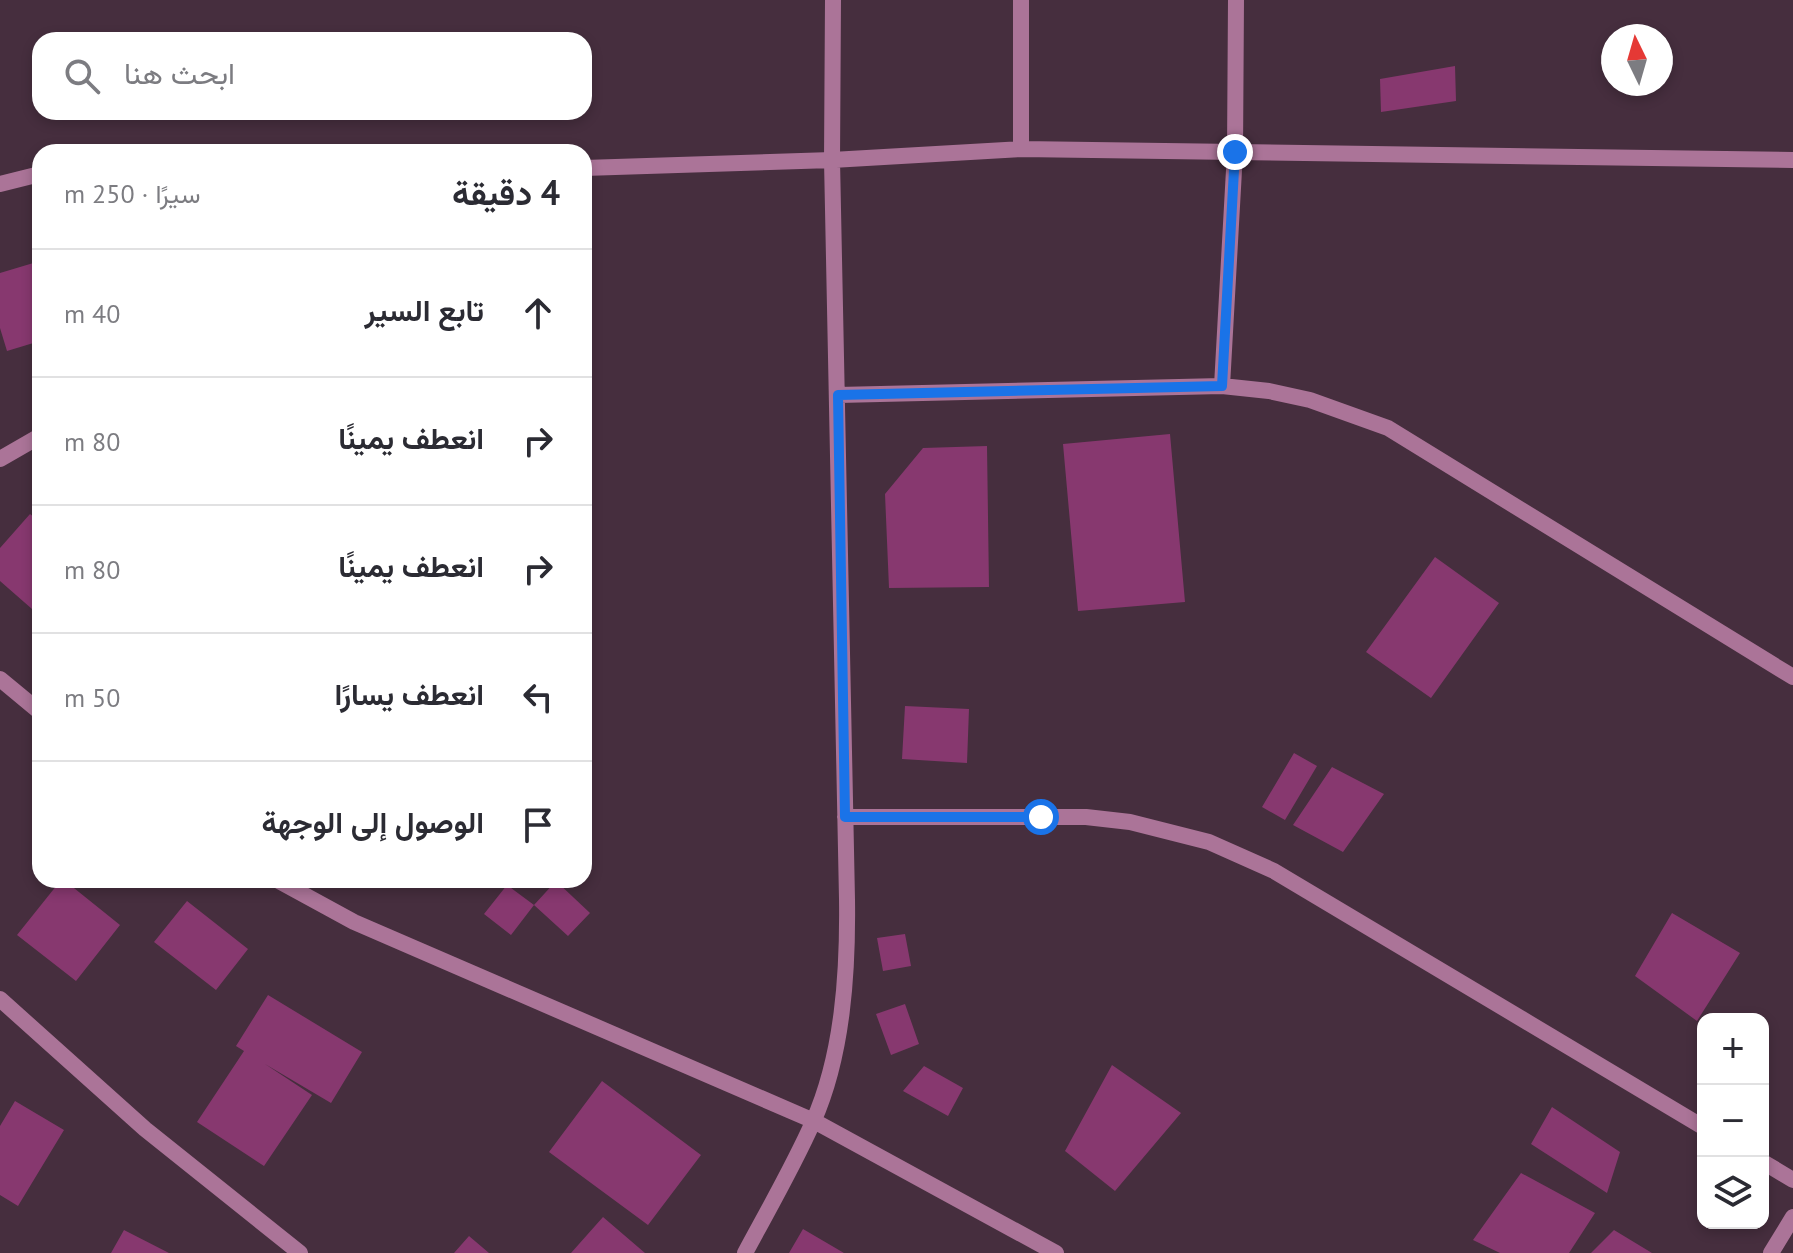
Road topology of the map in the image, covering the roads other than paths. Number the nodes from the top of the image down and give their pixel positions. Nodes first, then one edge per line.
1 (833, 0) edge
2 (1021, 0) edge
3 (1236, 0) edge
4 (1021, 149) junction
5 (1235, 152) junction
6 (832, 160) junction
7 (1793, 160) edge
8 (592, 168) edge
9 (32, 176) edge
10 (0, 184) edge
11 (1222, 386) junction
12 (838, 395) junction
13 (32, 441) edge
14 (0, 459) edge
15 (1793, 677) edge
16 (0, 679) edge
17 (32, 705) edge
18 (845, 817) junction
19 (292, 888) edge
20 (0, 999) edge
21 (814, 1121) junction
22 (1697, 1123) edge
23 (1769, 1166) edge
24 (1793, 1180) edge
25 (1793, 1217) edge
26 (300, 1253) edge
27 (745, 1253) edge
28 (1056, 1253) edge
29 (1771, 1253) edge

1 - 6 street
2 - 4 street
3 - 5 street
4 - 5 street
4 - 6 street
5 - 7 street
5 - 11 street
6 - 8 street
6 - 12 street
9 - 10 street
11 - 12 street
11 - 15 street
12 - 18 street
13 - 14 street
16 - 17 street
18 - 21 street
18 - 22 street
19 - 21 street
20 - 26 street
21 - 27 street
21 - 28 street
23 - 24 street
25 - 29 street

